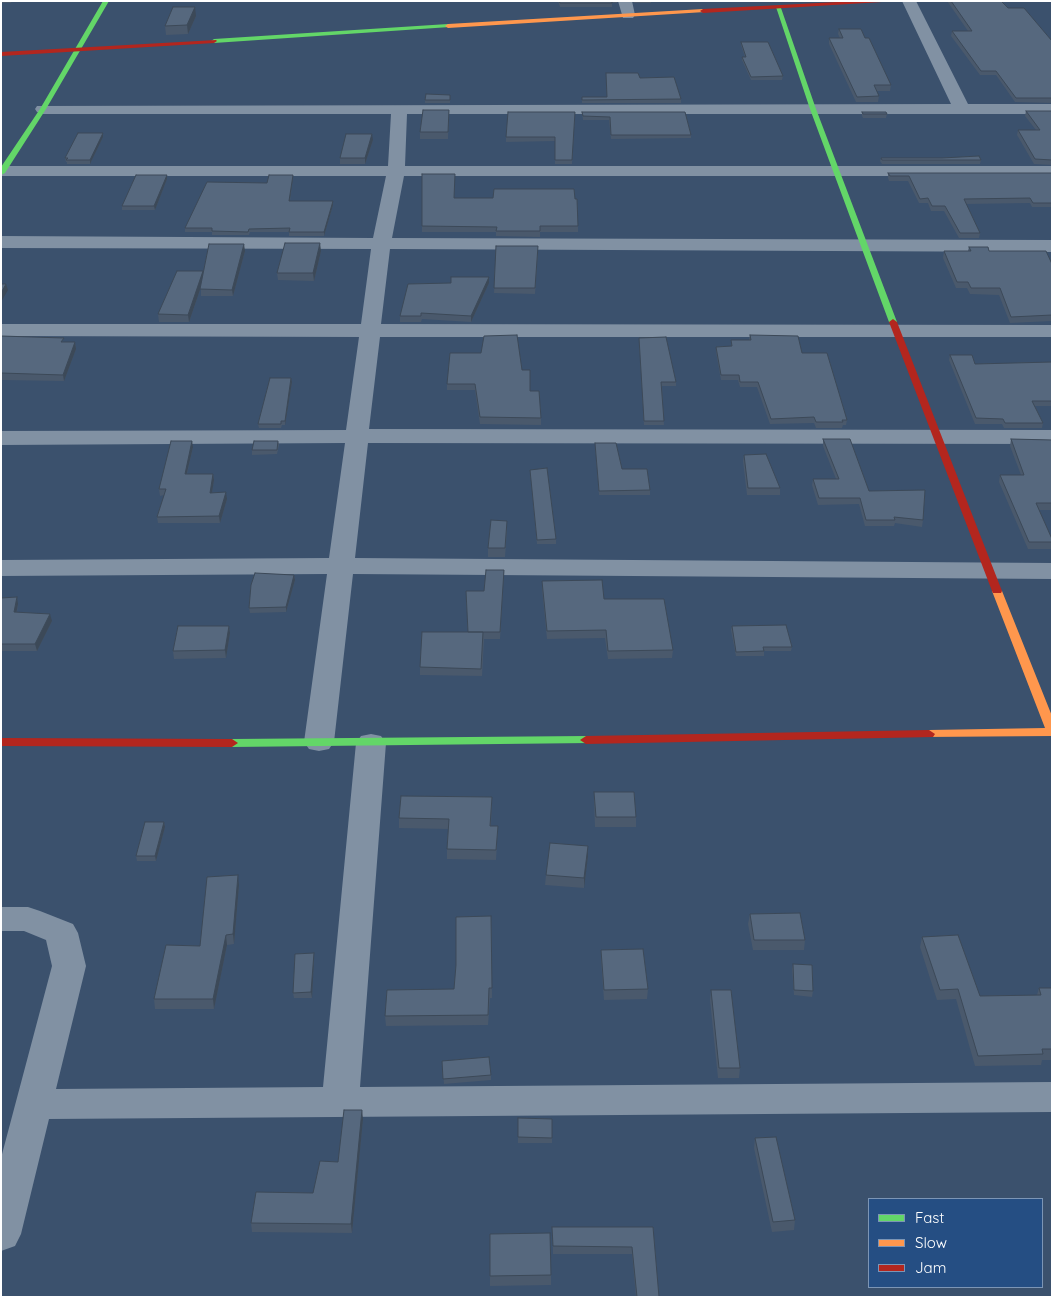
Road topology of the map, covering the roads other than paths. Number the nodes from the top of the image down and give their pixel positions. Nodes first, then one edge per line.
1 (106, 1) edge
2 (895, 1) edge
3 (909, 1) edge
4 (777, 5) edge
5 (627, 8) edge
6 (78, 49) junction
7 (1, 54) edge
8 (43, 109) junction
9 (399, 109) junction
10 (813, 109) junction
11 (962, 109) junction
12 (1052, 109) edge
13 (836, 170) junction
14 (2, 171) edge
15 (1052, 171) edge
16 (396, 172) junction
17 (1, 242) edge
18 (381, 244) junction
19 (863, 244) junction
20 (1052, 246) edge
21 (370, 329) junction
22 (1, 330) edge
23 (896, 331) junction
24 (1052, 331) edge
25 (356, 436) junction
26 (1052, 437) edge
27 (1, 438) edge
28 (938, 438) junction
29 (340, 566) junction
30 (1, 568) edge
31 (1052, 571) edge
32 (990, 572) junction
33 (1052, 732) edge
34 (1, 742) edge
35 (319, 742) junction
36 (371, 743) junction
37 (1, 918) edge
38 (1052, 1097) edge
39 (340, 1102) junction
40 (35, 1104) junction
41 (1, 1234) edge

1 - 6 street
2 - 4 street
3 - 11 street
4 - 5 street
4 - 10 street
5 - 6 street
6 - 7 street
6 - 8 street
8 - 9 street
8 - 14 street
9 - 10 street
9 - 16 street
10 - 11 street
10 - 13 street
11 - 12 street
13 - 15 street
13 - 16 street
13 - 19 street
14 - 16 street
16 - 18 street
17 - 18 street
18 - 19 street
18 - 21 street
19 - 20 street
19 - 23 street
21 - 22 street
21 - 23 street
21 - 25 street
23 - 24 street
23 - 28 street
25 - 27 street
25 - 28 street
25 - 29 street
26 - 28 street
28 - 32 street
29 - 30 street
29 - 32 street
29 - 35 street
31 - 32 street
32 - 33 street
33 - 36 street
34 - 35 street
35 - 36 street
36 - 39 street
37 - 40 street
38 - 39 street
39 - 40 street
40 - 41 street

